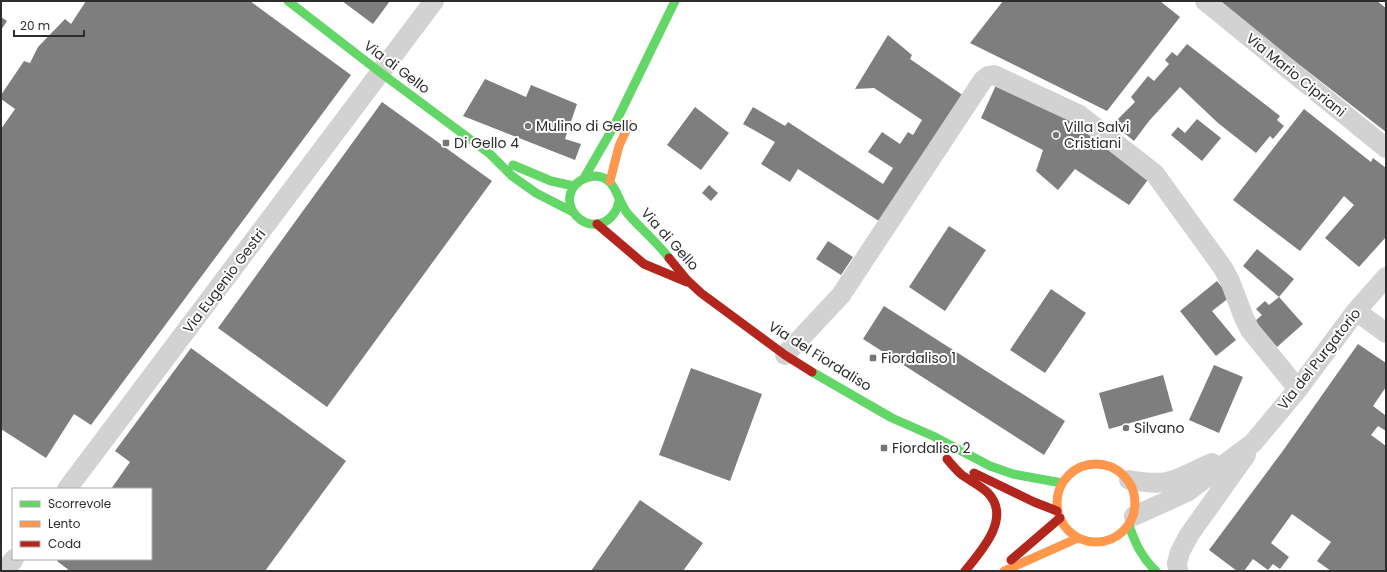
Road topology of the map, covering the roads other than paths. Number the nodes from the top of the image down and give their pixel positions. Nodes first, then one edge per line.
1 (288, 1) edge
2 (434, 1) edge
3 (675, 1) edge
4 (1205, 1) edge
5 (381, 73) junction
6 (634, 114) dead end
7 (1386, 148) edge
8 (490, 154) junction
9 (584, 178) junction
10 (610, 182) junction
11 (574, 186) junction
12 (619, 201) junction
13 (573, 212) junction
14 (596, 224) junction
15 (1386, 277) edge
16 (690, 284) junction
17 (1356, 311) junction
18 (1386, 333) edge
19 (785, 355) junction
20 (1298, 389) junction
21 (898, 421) junction
22 (921, 441) dead end
23 (1253, 443) junction
24 (1129, 480) junction
25 (1062, 483) junction
26 (68, 488) edge
27 (1059, 515) junction
28 (1132, 520) junction
29 (1078, 538) junction
30 (13, 560) edge
31 (5, 571) edge
32 (965, 571) edge
33 (999, 571) edge
34 (1004, 571) edge
35 (1156, 571) edge
36 (1178, 571) edge

1 - 5 street, Via di Gello
2 - 5 street, Via Eugenio Gestri
3 - 9 street
4 - 7 street, Via Mario Cipriani
5 - 8 street, Via di Gello
5 - 26 street, Via Eugenio Gestri
6 - 10 street
8 - 11 street, Via di Gello
8 - 13 street, Via di Gello
9 - 10 street
9 - 11 street
10 - 12 street
11 - 13 street
12 - 14 street
12 - 16 street, Via di Gello
13 - 14 street
14 - 16 street, Via di Gello
15 - 17 street, Via del Purgatorio
16 - 19 street, Via del Fiordaliso
17 - 18 street
17 - 20 street, Via del Purgatorio
19 - 20 street
19 - 21 street, Via del Fiordaliso
20 - 23 street, Via del Purgatorio
21 - 22 street, Via del Fiordaliso
21 - 25 street, Via del Fiordaliso
23 - 24 street, Via del Purgatorio
23 - 28 street, Via del Purgatorio
23 - 36 street
24 - 25 street
24 - 28 street
25 - 27 street
27 - 29 street
27 - 32 street
27 - 33 street
28 - 29 street, Via del Purgatorio
28 - 35 street
29 - 34 street
30 - 31 street

